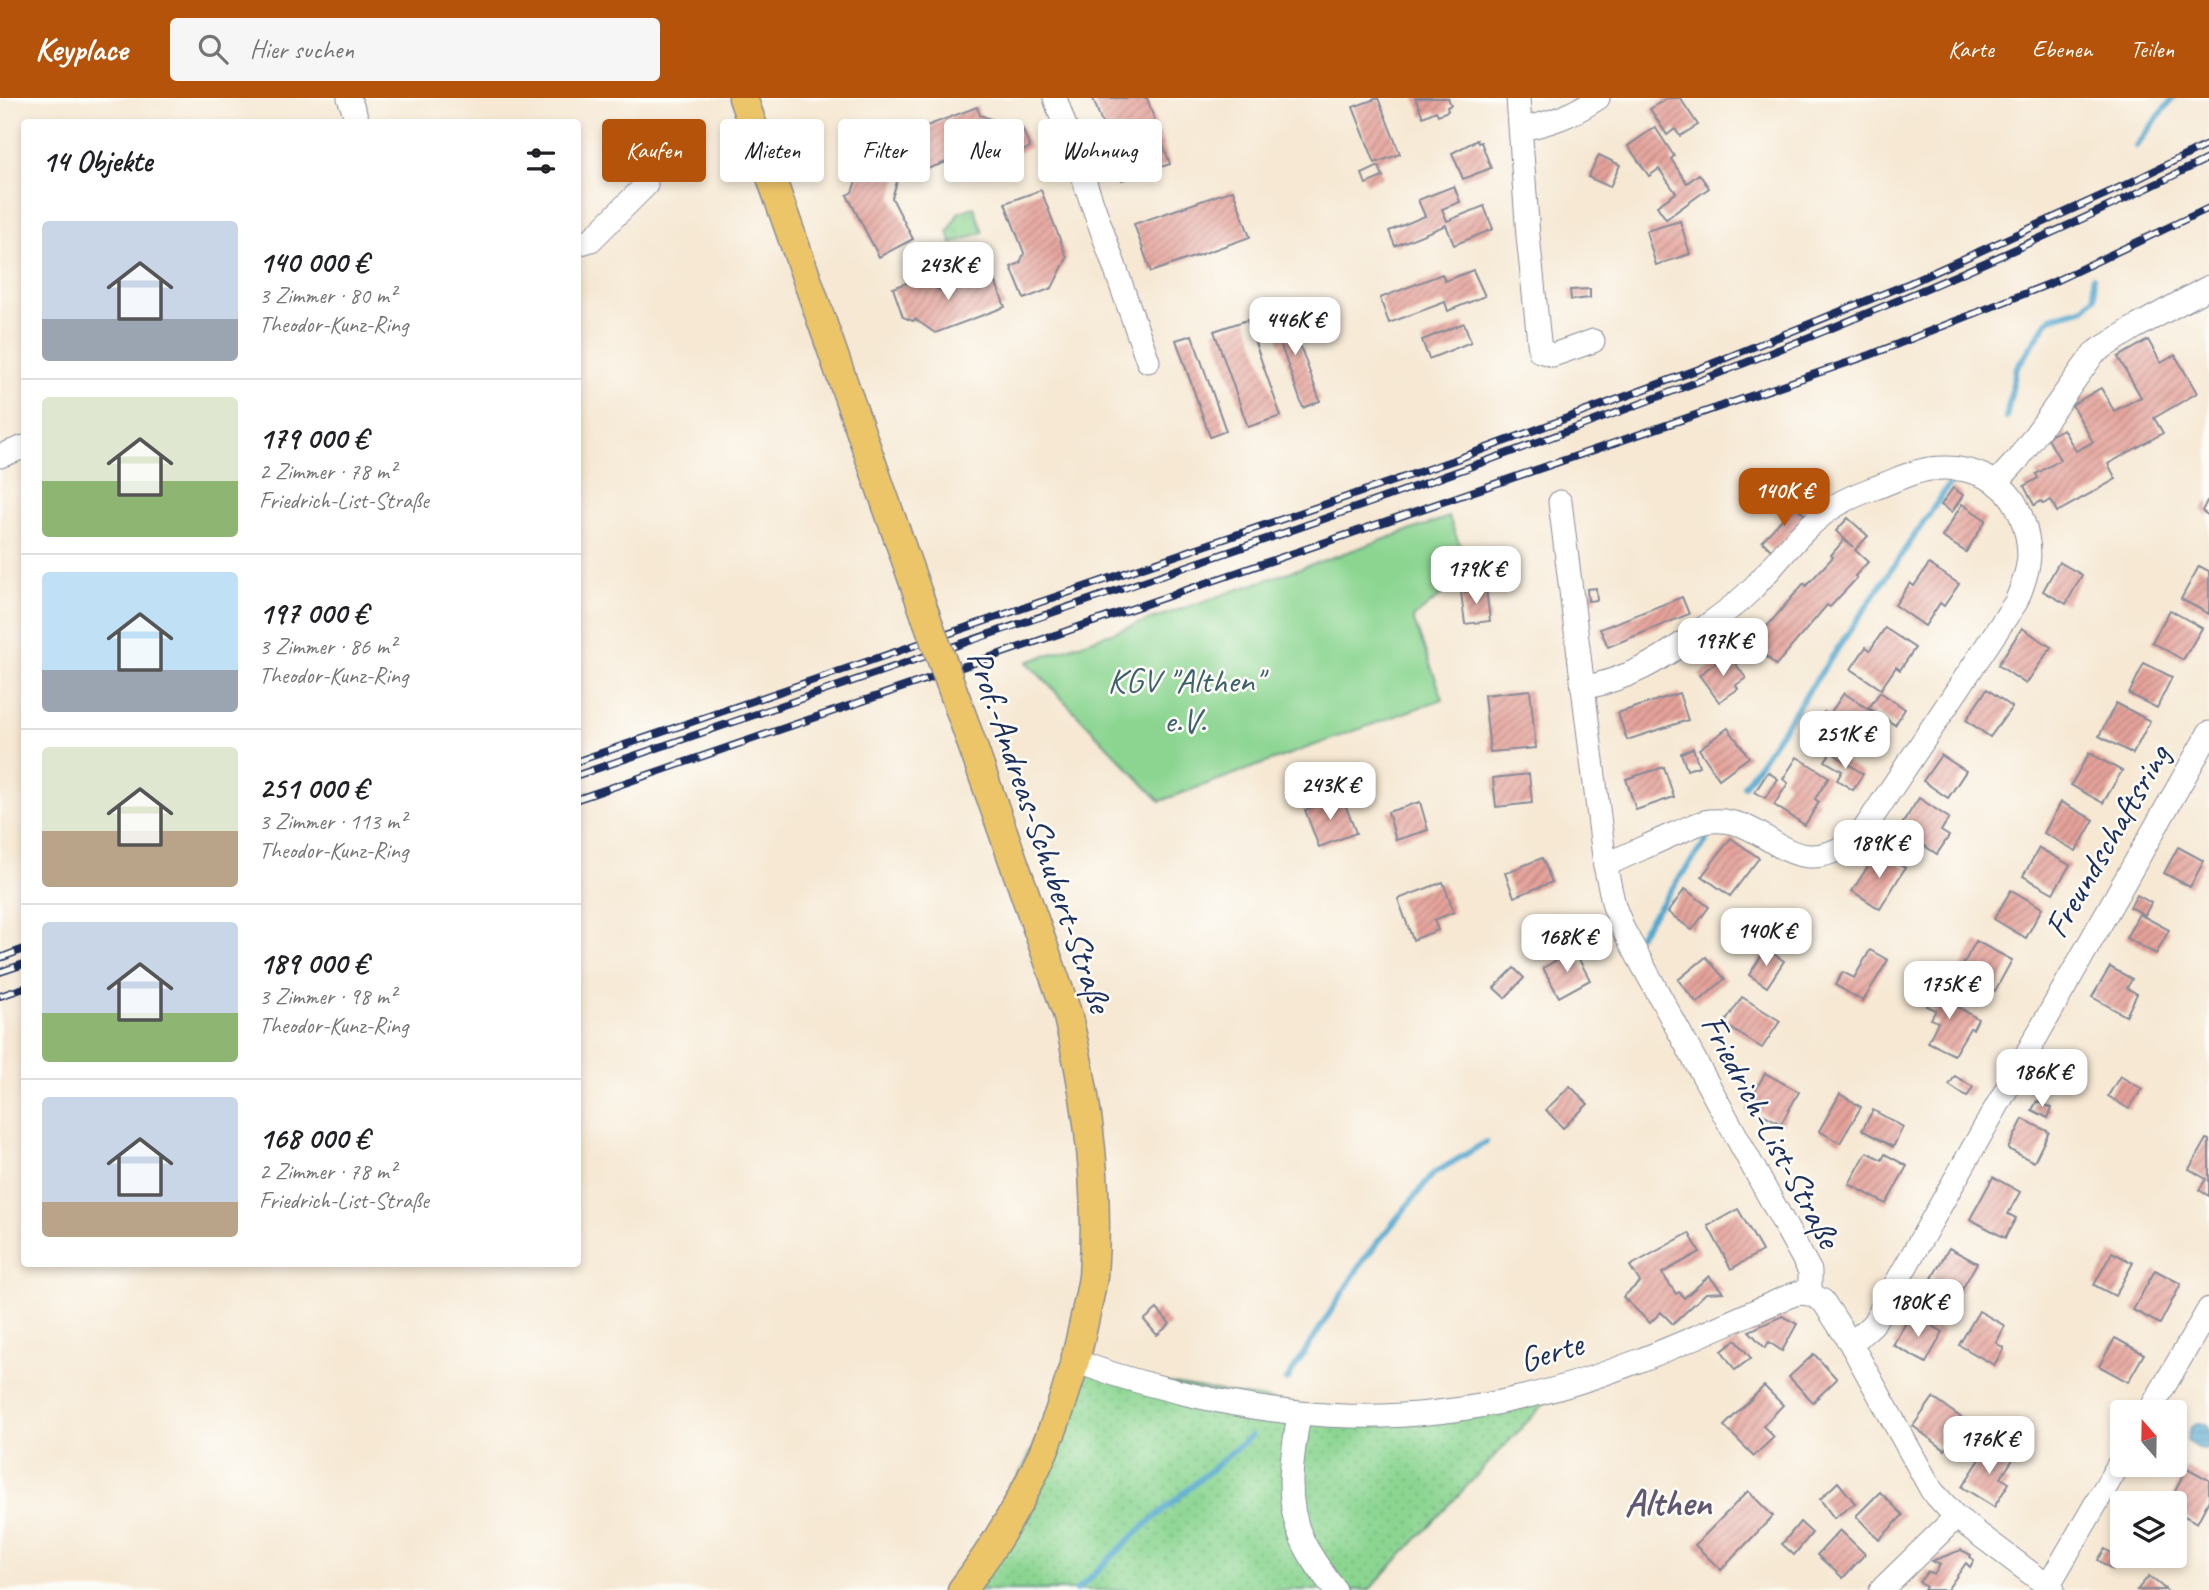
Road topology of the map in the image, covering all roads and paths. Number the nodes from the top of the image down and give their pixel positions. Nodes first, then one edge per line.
1 (349, 98) edge
2 (743, 98) edge
3 (1055, 98) edge
4 (1518, 98) edge
5 (1598, 98) edge
6 (357, 119) edge
7 (1522, 129) junction
8 (646, 185) dead end
9 (581, 243) edge
10 (2209, 288) edge
11 (1593, 341) dead end
12 (1148, 361) dead end
13 (21, 448) edge
14 (0, 456) edge
15 (1997, 482) junction
16 (1560, 502) dead end
17 (1583, 688) junction
18 (2209, 733) edge
19 (1605, 865) junction
20 (1810, 1294) junction
21 (2209, 1309) edge
22 (1851, 1344) junction
23 (1076, 1361) junction
24 (2156, 1400) edge
25 (1299, 1415) junction
26 (2112, 1477) edge
27 (1956, 1517) junction
28 (2050, 1588) edge
29 (962, 1590) edge
30 (1335, 1590) edge
31 (1881, 1590) edge

1 - 6 street
2 - 23 main road, Prof.-Andreas-Schubert-Straße, bridge
3 - 12 street
4 - 7 street
5 - 7 street
7 - 11 street
8 - 9 street
10 - 15 street
13 - 14 street
15 - 17 street
15 - 19 street
16 - 17 street, Friedrich-List-Straße
17 - 19 street, Friedrich-List-Straße
18 - 22 street, Freundschaftsring
19 - 20 street, Friedrich-List-Straße
20 - 22 street, Friedrich-List-Straße
20 - 25 street, Gerte
21 - 24 street
22 - 27 street, Friedrich-List-Straße
23 - 25 street, Gerte
23 - 29 main road, Prof.-Andreas-Schubert-Straße
25 - 30 street
26 - 28 street
27 - 28 street, Friedrich-List-Straße
27 - 31 street

